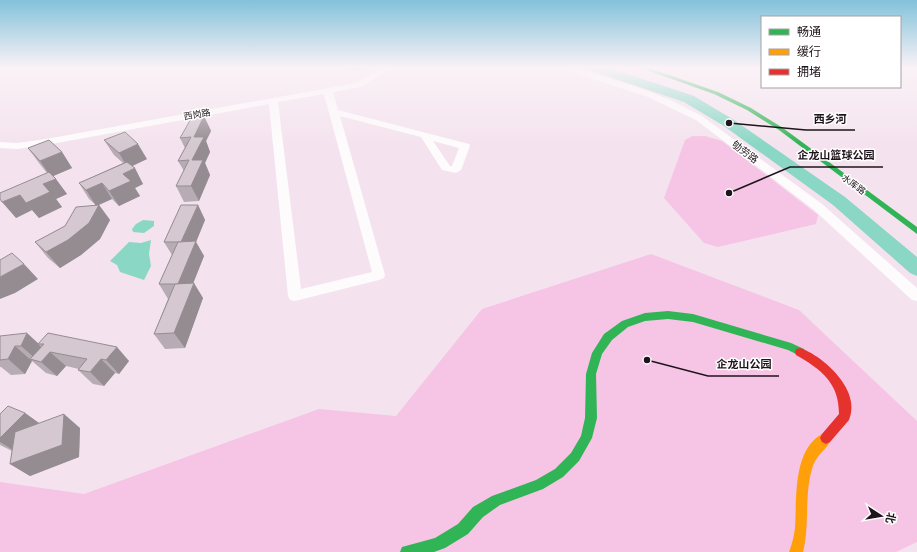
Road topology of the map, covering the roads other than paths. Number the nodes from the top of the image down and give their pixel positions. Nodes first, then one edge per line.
1 (318, 93) edge
2 (329, 93) edge
3 (646, 93) edge
4 (717, 93) edge
5 (725, 93) edge
6 (273, 101) junction
7 (334, 112) junction
8 (424, 135) dead end
9 (0, 145) edge
10 (917, 223) edge
11 (917, 231) edge
12 (917, 296) edge
13 (407, 552) edge
14 (796, 552) edge

1 - 6 street, 西岗路
2 - 7 street
3 - 12 street, 劬劳路
4 - 11 main road, 水库路
5 - 10 main road, 水库路
6 - 7 street
6 - 9 street, 西岗路
7 - 8 street
13 - 14 main road

